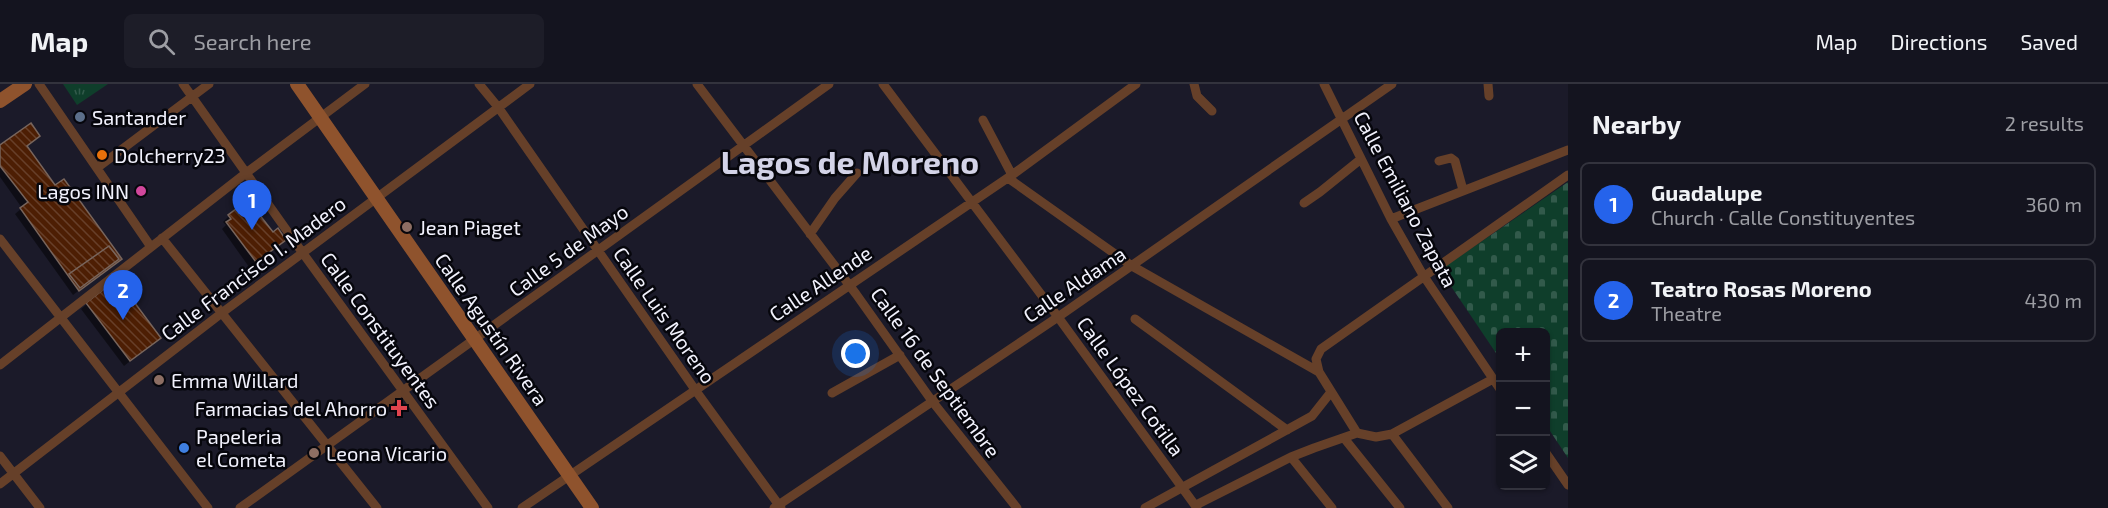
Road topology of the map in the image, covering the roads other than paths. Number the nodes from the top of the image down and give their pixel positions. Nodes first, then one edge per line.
1 (25, 84) edge
2 (39, 84) edge
3 (183, 84) edge
4 (209, 84) edge
5 (297, 84) edge
6 (365, 84) edge
7 (479, 84) edge
8 (530, 84) edge
9 (697, 84) edge
10 (830, 84) edge
11 (883, 84) edge
12 (1136, 84) edge
13 (1194, 84) edge
14 (1324, 84) edge
15 (1392, 84) edge
16 (1488, 84) edge
17 (1489, 96) dead end
18 (192, 97) junction
19 (0, 102) edge
20 (498, 107) junction
21 (1212, 111) dead end
22 (320, 118) junction
23 (1341, 118) junction
24 (983, 120) dead end
25 (744, 146) junction
26 (1568, 150) edge
27 (1361, 159) junction
28 (1439, 161) dead end
29 (97, 168) junction
30 (246, 173) junction
31 (857, 173) dead end
32 (1568, 175) edge
33 (1010, 177) junction
34 (1463, 190) junction
35 (376, 198) junction
36 (972, 202) junction
37 (1304, 203) dead end
38 (1391, 219) junction
39 (810, 234) junction
40 (162, 238) junction
41 (0, 240) edge
42 (151, 247) junction
43 (599, 250) junction
44 (302, 252) junction
45 (1132, 266) junction
46 (1423, 275) junction
47 (850, 285) junction
48 (223, 312) junction
49 (61, 317) junction
50 (1058, 317) junction
51 (1135, 319) dead end
52 (475, 339) junction
53 (900, 355) junction
54 (0, 365) edge
55 (1319, 372) junction
56 (1493, 379) junction
57 (1496, 383) edge
58 (404, 390) junction
59 (119, 392) junction
60 (696, 392) junction
61 (1331, 392) junction
62 (832, 393) dead end
63 (932, 401) junction
64 (1287, 430) junction
65 (1357, 433) junction
66 (1392, 434) junction
67 (1344, 438) junction
68 (328, 444) junction
69 (0, 456) edge
70 (1291, 457) junction
71 (1550, 460) edge
72 (13, 474) junction
73 (569, 475) junction
74 (0, 484) edge
75 (1568, 485) edge
76 (1182, 488) junction
77 (778, 507) edge
78 (1197, 507) edge
79 (40, 508) edge
80 (208, 508) edge
81 (240, 508) edge
82 (377, 508) edge
83 (488, 508) edge
84 (522, 508) edge
85 (592, 508) edge
86 (1017, 508) edge
87 (1145, 508) edge
88 (1332, 508) edge
89 (1400, 508) edge
90 (1449, 508) edge

1 - 19 main road
2 - 29 street
3 - 18 street, Calle Constituyentes
4 - 18 street
5 - 22 main road, Calle Agustín Rivera
6 - 22 street
7 - 20 street, Calle Luis Moreno
8 - 20 street, Calle Francisco I. Madero
9 - 25 street, Calle 16 de Septiembre
10 - 25 street, Calle 5 de Mayo
11 - 36 street, Calle López Cotilla
12 - 33 street, Calle Allende
13 - 21 street
14 - 23 street, Calle Emiliano Zapata
15 - 23 street, Calle Aldama
16 - 17 street
18 - 29 street
18 - 30 street, Calle Constituyentes
20 - 35 street, Calle Francisco I. Madero
20 - 43 street, Calle Luis Moreno
22 - 30 street
22 - 35 main road, Calle Agustín Rivera
23 - 27 street, Calle Emiliano Zapata
23 - 45 street, Calle Aldama
24 - 33 street
25 - 39 street, Calle 16 de Septiembre
25 - 43 street, Calle 5 de Mayo
26 - 34 street
27 - 37 street
27 - 38 street, Calle Emiliano Zapata
28 - 34 street
29 - 42 street
30 - 40 street
30 - 44 street, Calle Constituyentes
31 - 39 street
32 - 46 street
33 - 36 street, Calle Allende
33 - 45 street
34 - 38 street
35 - 44 street, Calle Francisco I. Madero
35 - 52 main road, Calle Agustín Rivera
36 - 47 street, Calle Allende
36 - 50 street, Calle López Cotilla
38 - 46 street, Calle Emiliano Zapata
39 - 47 street, Calle 16 de Septiembre
40 - 42 street
40 - 48 street
41 - 49 street
42 - 49 street
43 - 52 street, Calle 5 de Mayo
43 - 60 street, Calle Luis Moreno
44 - 48 street, Calle Francisco I. Madero
44 - 58 street, Calle Constituyentes
45 - 50 street, Calle Aldama
45 - 55 street
46 - 55 street
46 - 56 street, Calle Emiliano Zapata
47 - 53 street, Calle 16 de Septiembre
47 - 60 street, Calle Allende
48 - 59 street, Calle Francisco I. Madero
48 - 68 street
49 - 54 street
49 - 59 street
50 - 63 street, Calle Aldama
50 - 76 street, Calle López Cotilla
51 - 64 street
52 - 58 street, Calle 5 de Mayo
52 - 73 main road, Calle Agustín Rivera
53 - 62 street
53 - 63 street, Calle 16 de Septiembre
55 - 61 street
56 - 57 street, Calle Emiliano Zapata
56 - 66 street
58 - 68 street, Calle 5 de Mayo
58 - 83 street, Calle Constituyentes
59 - 72 street, Calle Francisco I. Madero
59 - 80 street
60 - 73 street, Calle Allende
60 - 77 street, Calle Luis Moreno
61 - 64 street
61 - 65 street
63 - 77 street, Calle Aldama
63 - 86 street, Calle 16 de Septiembre
64 - 76 street
65 - 66 street
65 - 67 street
66 - 90 street
67 - 70 street
67 - 89 street
68 - 81 street, Calle 5 de Mayo
68 - 82 street
69 - 72 street
70 - 78 street
70 - 88 street
71 - 75 street
72 - 74 street, Calle Francisco I. Madero
72 - 79 street
73 - 84 street, Calle Allende
73 - 85 main road, Calle Agustín Rivera
76 - 78 street, Calle López Cotilla
76 - 87 street

